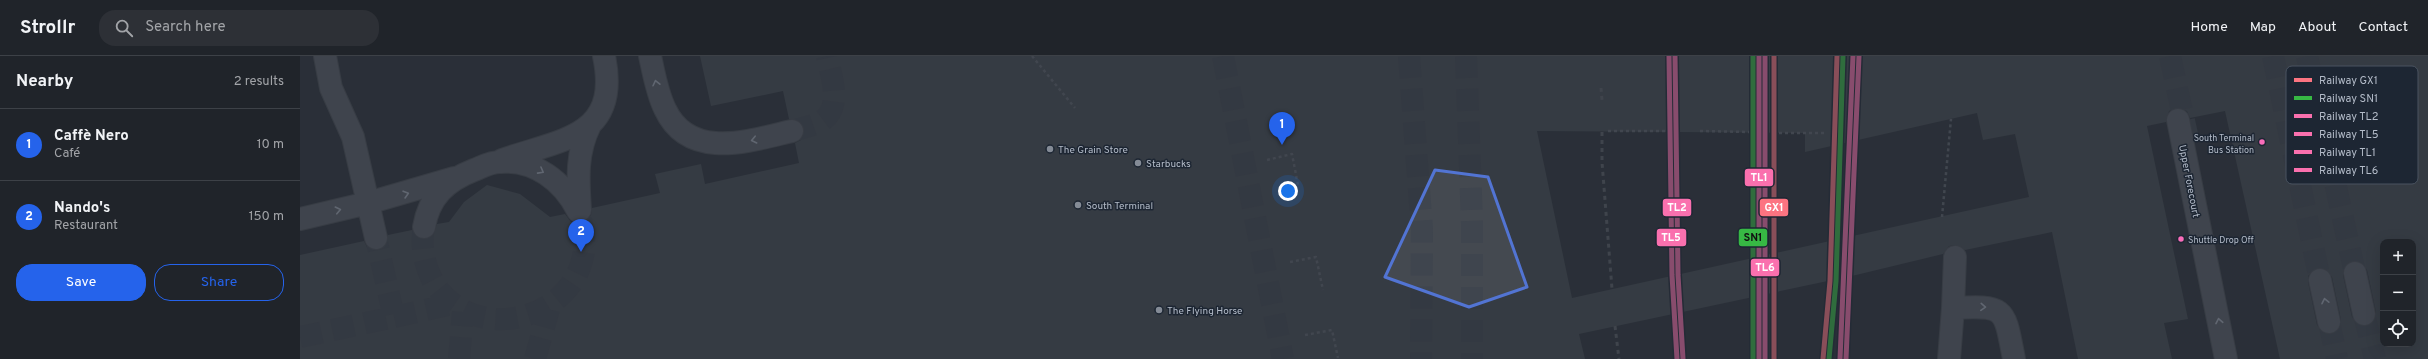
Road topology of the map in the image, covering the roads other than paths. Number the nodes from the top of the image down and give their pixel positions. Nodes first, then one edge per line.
1 (325, 56) edge
2 (604, 56) edge
3 (650, 56) edge
4 (2178, 120) tunnel mouth
5 (590, 125) junction
6 (792, 131) tunnel mouth
7 (491, 163) junction
8 (454, 178) junction
9 (368, 203) junction
10 (300, 219) edge
11 (424, 227) tunnel mouth
12 (376, 238) tunnel mouth
13 (1955, 257) dead end
14 (2355, 273) tunnel mouth
15 (2320, 280) tunnel mouth
16 (1953, 308) junction
17 (2364, 314) tunnel mouth
18 (2329, 322) tunnel mouth
19 (1949, 359) edge
20 (2014, 359) edge
21 (2226, 359) edge

1 - 9 street
2 - 5 street
6 -> 3 street
21 -> 4 street, Upper Forecourt
5 - 7 street
7 -> 5 street
7 - 8 street
9 -> 8 street
8 - 11 street
10 -> 9 street
9 - 12 street
13 - 16 street
14 - 17 street
18 -> 15 street
16 - 19 street
16 -> 20 street

